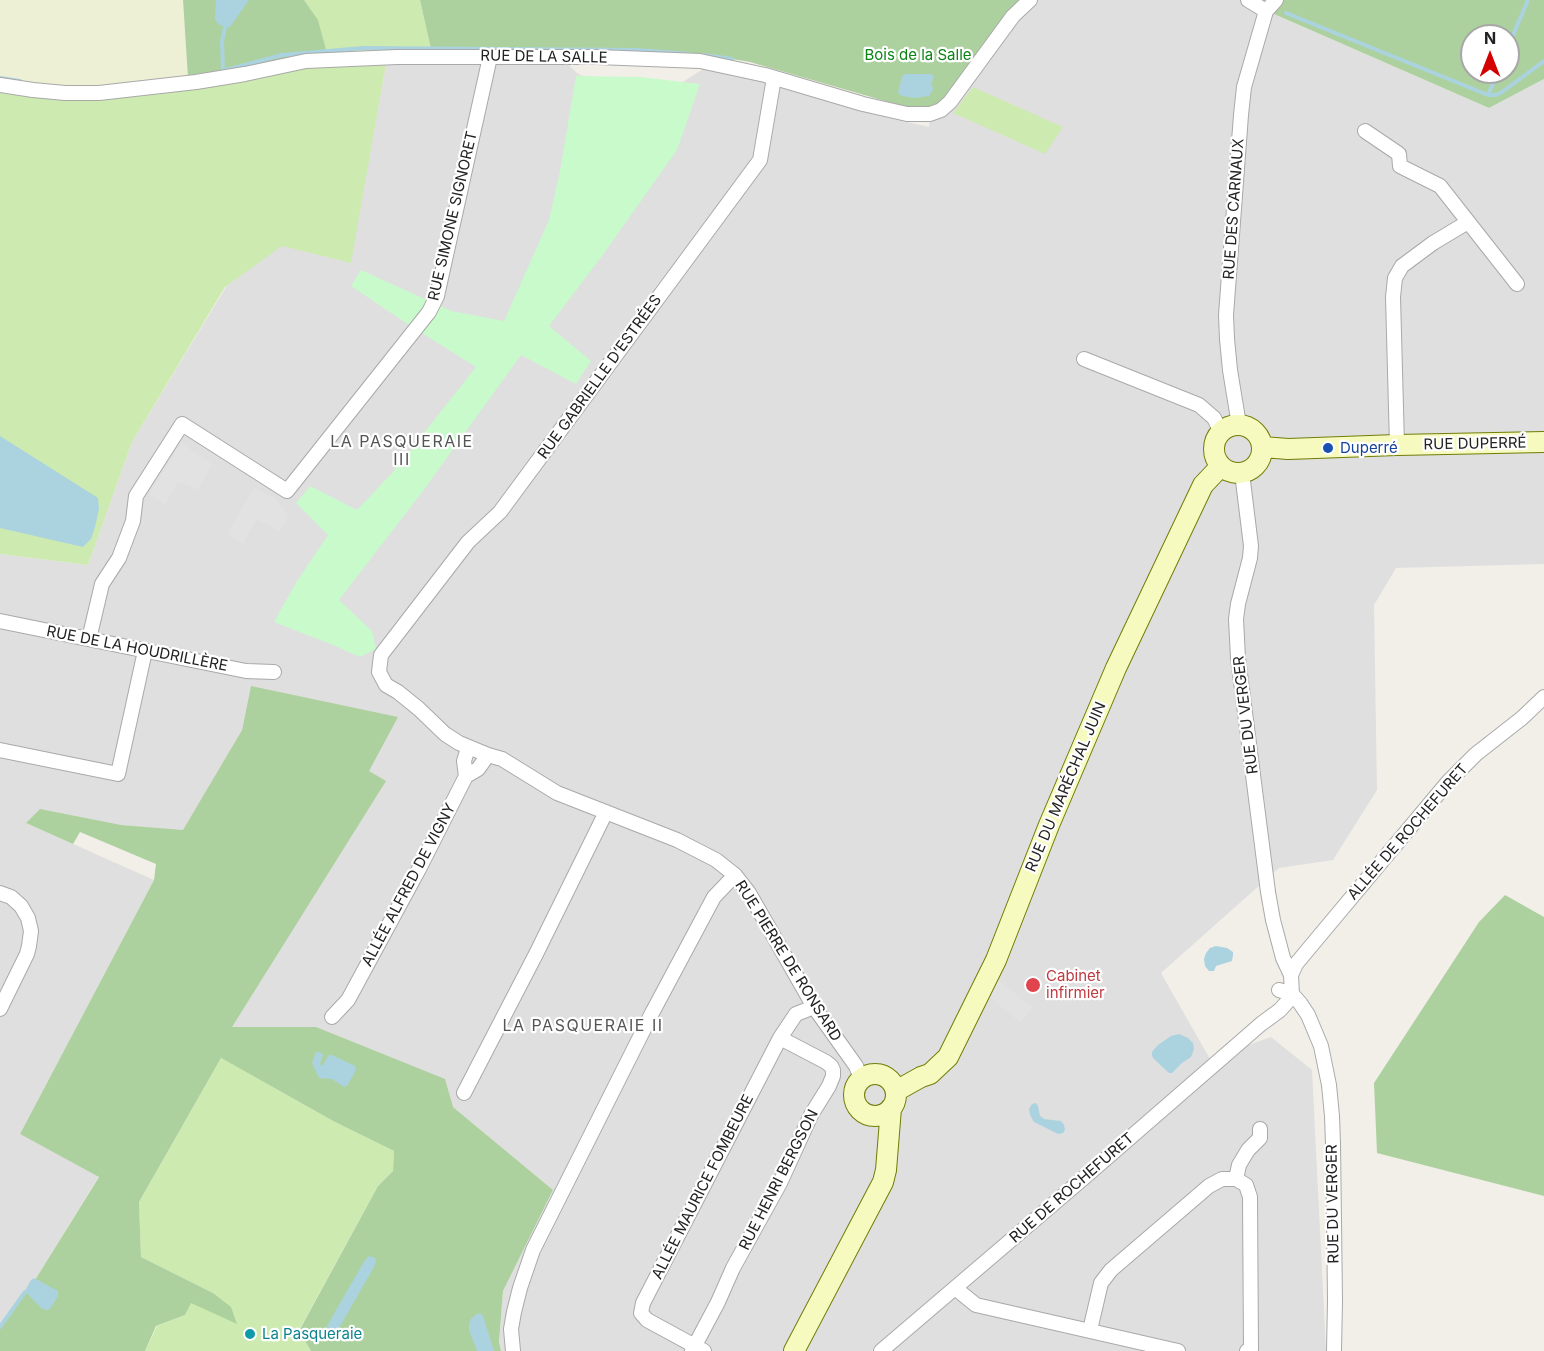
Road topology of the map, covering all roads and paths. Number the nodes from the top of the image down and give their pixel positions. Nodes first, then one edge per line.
1 (1030, 0) edge
2 (1248, 0) edge
3 (1276, 0) edge
4 (1266, 11) junction
5 (490, 57) junction
6 (774, 78) junction
7 (0, 85) edge
8 (1365, 131) dead end
9 (1468, 222) junction
10 (1517, 284) dead end
11 (1084, 359) dead end
12 (1231, 428) junction
13 (1544, 442) edge
14 (1396, 445) junction
15 (1263, 447) junction
16 (1221, 466) junction
17 (1242, 473) junction
18 (0, 621) edge
19 (89, 639) junction
20 (145, 651) junction
21 (381, 655) joint
22 (274, 672) dead end
23 (1544, 697) edge
24 (468, 747) junction
25 (0, 750) edge
26 (488, 755) junction
27 (466, 776) junction
28 (606, 812) junction
29 (735, 875) junction
30 (0, 893) edge
31 (1307, 951) junction
32 (1283, 958) junction
33 (1291, 975) junction
34 (1285, 992) junction
35 (814, 1007) junction
36 (0, 1009) edge
37 (332, 1017) dead end
38 (780, 1038) junction
39 (861, 1078) junction
40 (464, 1093) dead end
41 (887, 1105) junction
42 (1260, 1129) dead end
43 (1236, 1179) junction
44 (955, 1288) junction
45 (1090, 1330) junction
46 (696, 1350) edge
47 (513, 1351) edge
48 (794, 1351) edge
49 (881, 1351) edge
50 (1178, 1351) edge
51 (1247, 1351) edge
52 (1334, 1351) edge

1 - 6 street, RUE DE LA SALLE
2 - 4 street
3 - 4 street, RUE DES CARNAUX
4 - 12 street, RUE DES CARNAUX
5 - 6 street, RUE DE LA SALLE
5 - 7 street, RUE DE LA SALLE
5 - 19 street, RUE SIMONE SIGNORET
6 - 21 street, RUE GABRIELLE D’ESTRÉES
8 - 9 street
9 - 10 street
9 - 14 street
11 - 12 street
12 - 15 street
12 - 16 street
13 - 14 street, RUE DUPERRÉ
14 - 15 street, RUE DUPERRÉ
15 - 17 street
16 - 17 street
16 - 41 street, RUE DU MARÉCHAL JUIN
17 - 32 street, RUE DU VERGER
18 - 19 street, RUE DE LA HOUDRILLÈRE
19 - 20 street, RUE DE LA HOUDRILLÈRE
20 - 22 street, RUE DE LA HOUDRILLÈRE
20 - 25 street
21 - 24 street, RUE PIERRE DE RONSARD
23 - 31 street, ALLÉE DE ROCHEFURET
24 - 26 street, RUE PIERRE DE RONSARD
24 - 27 street
26 - 27 street, ALLÉE ALFRED DE VIGNY
26 - 28 street, RUE PIERRE DE RONSARD
27 - 37 street, ALLÉE ALFRED DE VIGNY
28 - 29 street, RUE PIERRE DE RONSARD
28 - 40 street
29 - 35 street, RUE PIERRE DE RONSARD
29 - 47 street
30 - 36 street
31 - 32 street
31 - 33 street, ALLÉE DE ROCHEFURET
32 - 33 street, RUE DU VERGER
32 - 34 street, RUE DU VERGER
33 - 34 street, RUE DU VERGER
34 - 44 street, RUE DE ROCHEFURET
34 - 52 street, RUE DU VERGER
35 - 38 street, ALLÉE MAURICE FOMBEURE
35 - 39 street, RUE PIERRE DE RONSARD
38 - 46 street, ALLÉE MAURICE FOMBEURE
38 - 46 street, RUE HENRI BERGSON
39 - 41 street
39 - 41 street
41 - 48 street
42 - 43 street
43 - 45 street
43 - 51 street
44 - 45 street
44 - 49 street, RUE DE ROCHEFURET
45 - 50 street

